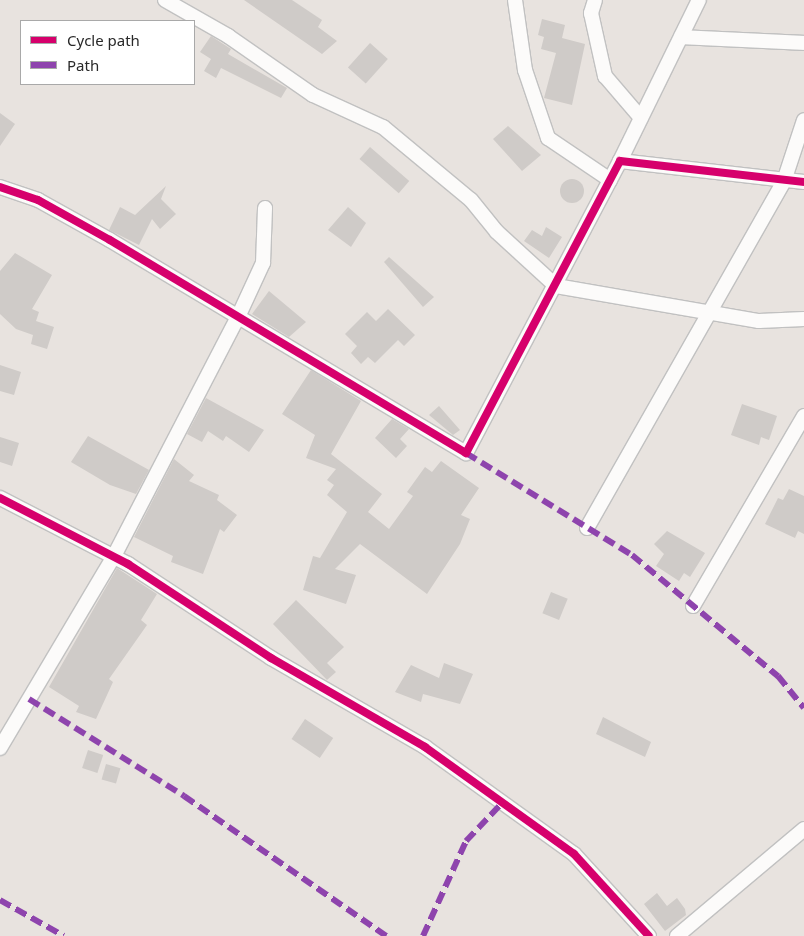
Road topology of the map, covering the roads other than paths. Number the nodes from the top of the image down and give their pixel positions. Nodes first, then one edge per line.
1 (165, 0) edge
2 (515, 0) edge
3 (595, 0) edge
4 (699, 0) edge
5 (681, 37) junction
6 (804, 43) edge
7 (641, 118) junction
8 (804, 120) edge
9 (620, 161) junction
10 (610, 180) junction
11 (784, 180) junction
12 (804, 182) edge
13 (0, 187) edge
14 (265, 208) dead end
15 (556, 286) junction
16 (707, 314) junction
17 (238, 317) junction
18 (804, 319) edge
19 (804, 416) edge
20 (0, 498) edge
21 (587, 528) dead end
22 (114, 556) junction
23 (693, 606) dead end
24 (0, 748) edge
25 (804, 828) edge
26 (649, 936) edge
27 (677, 936) edge

1 - 15 street
2 - 10 street
3 - 7 street
4 - 5 street
5 - 6 street
5 - 7 street
7 - 9 street
8 - 11 street
9 - 10 street
9 - 11 street
10 - 15 street
11 - 12 street
11 - 16 street
13 - 17 street
14 - 17 street
15 - 16 street
15 - 17 street
16 - 18 street
16 - 21 street
17 - 22 street
19 - 23 street
20 - 22 street
22 - 24 street
22 - 26 street
25 - 27 street

